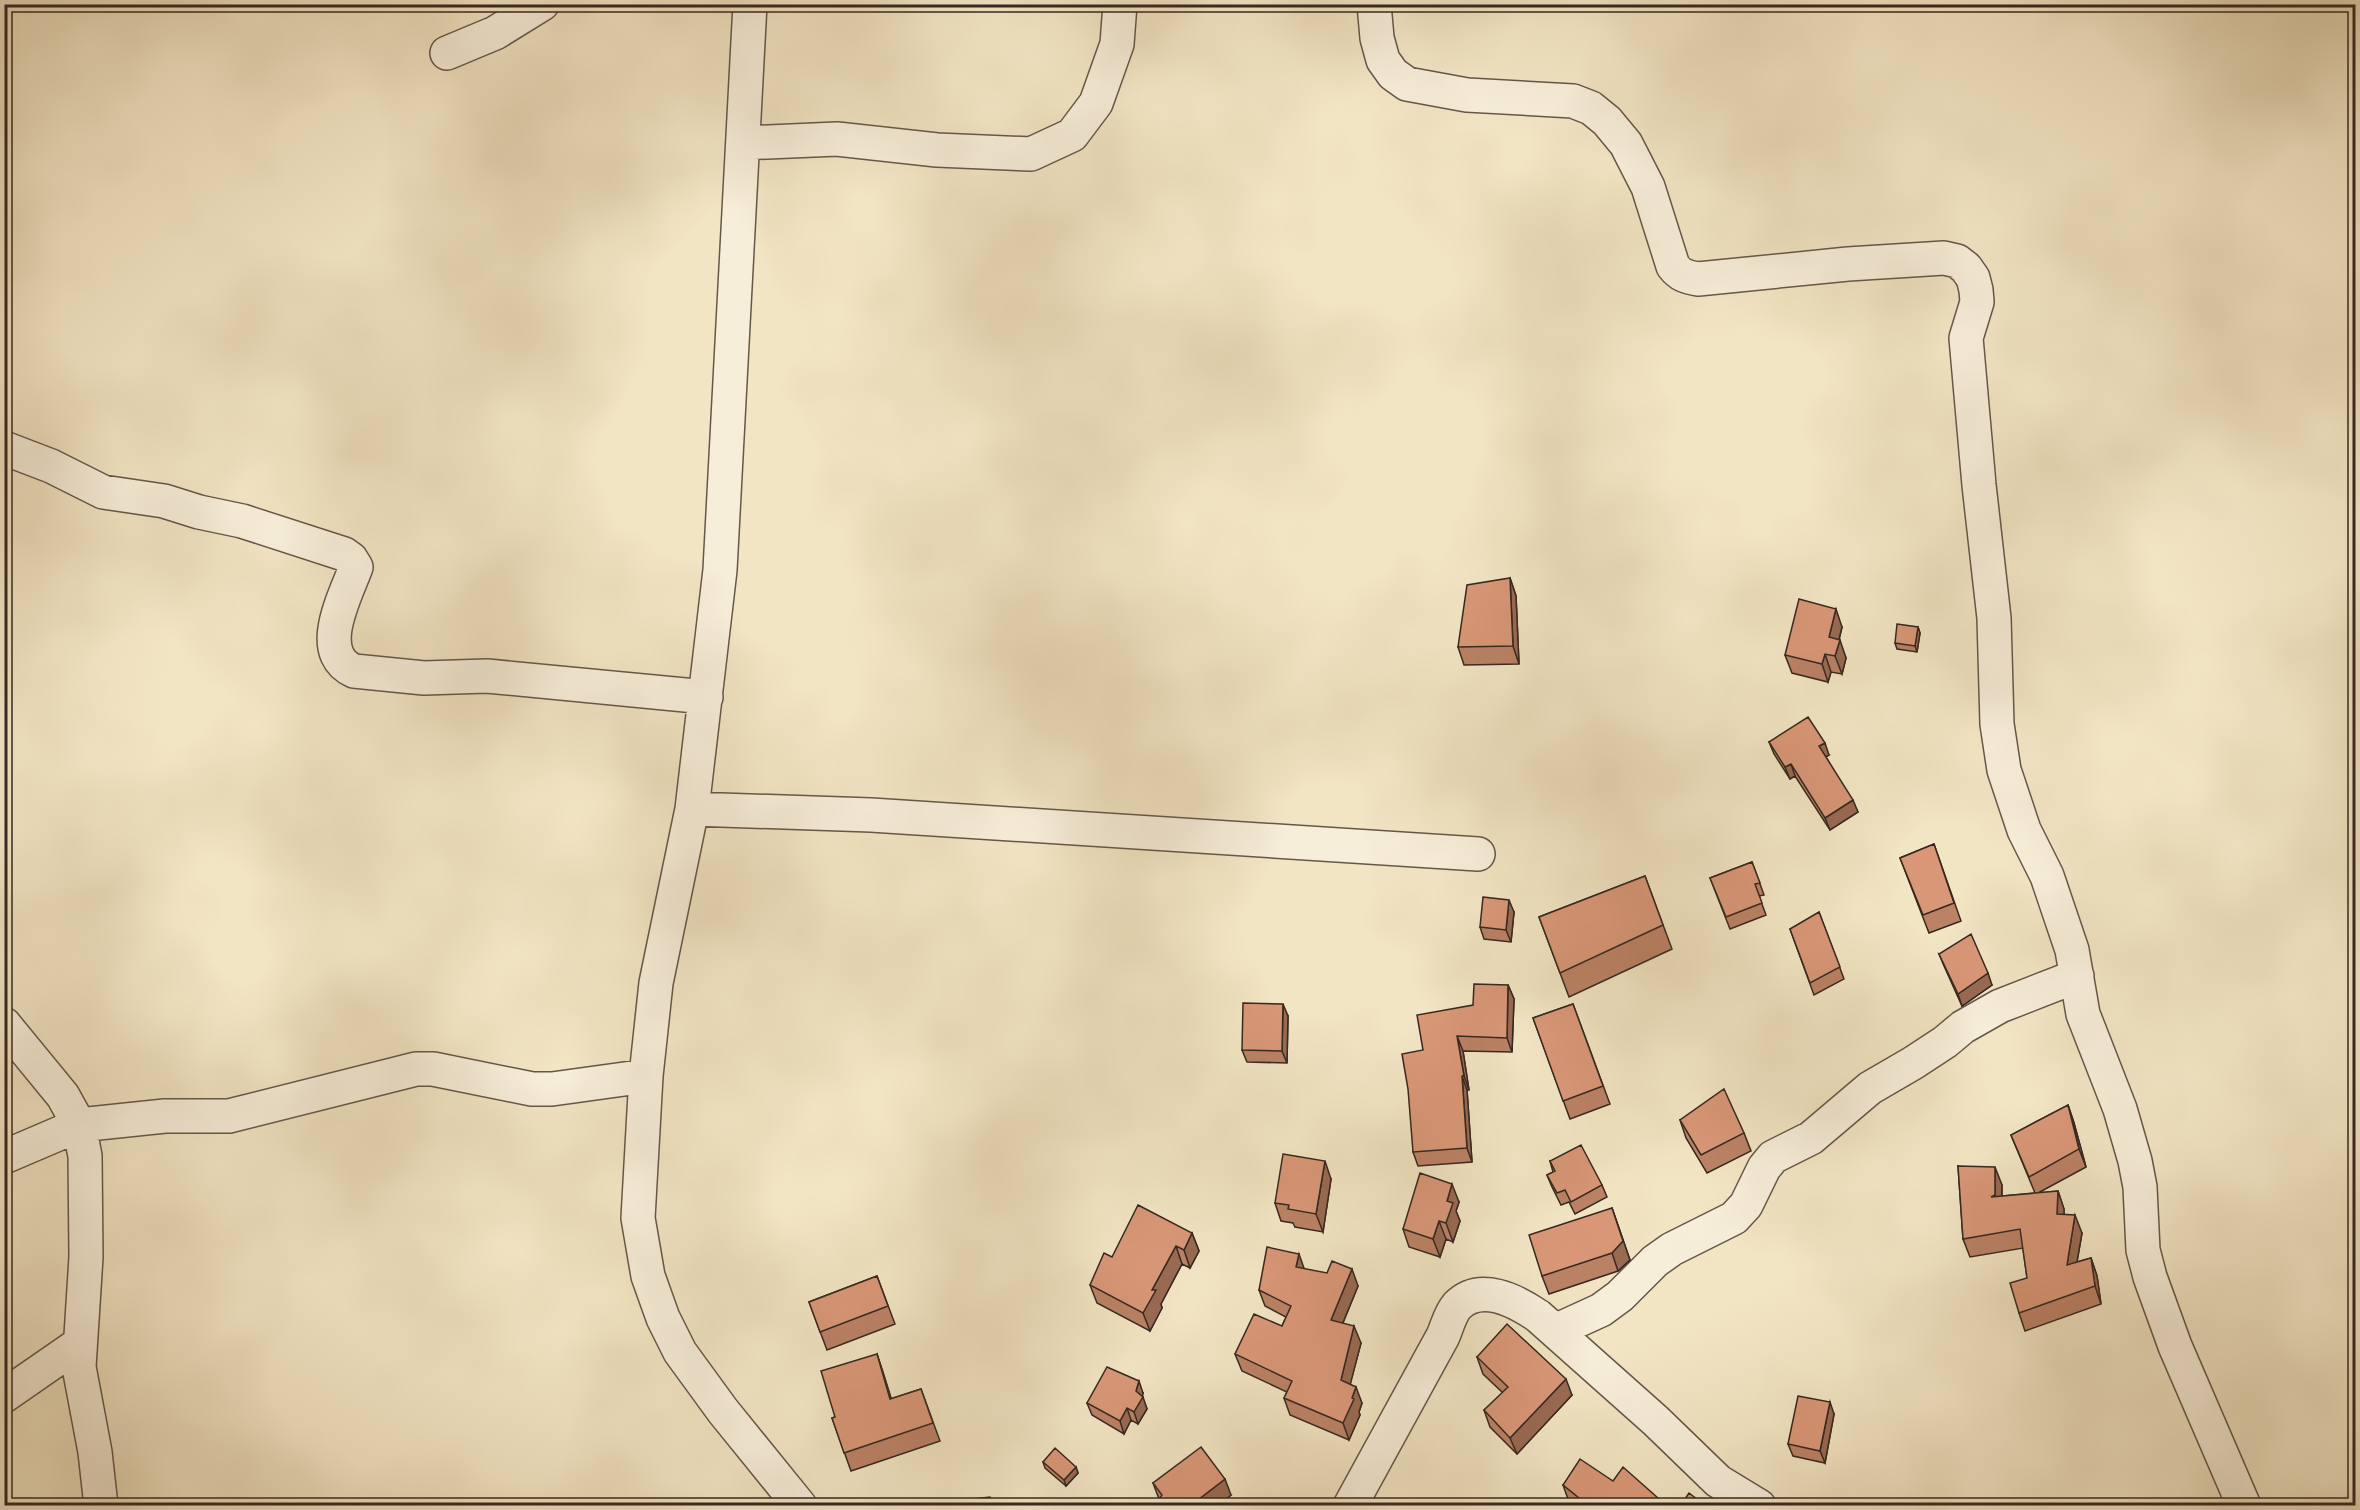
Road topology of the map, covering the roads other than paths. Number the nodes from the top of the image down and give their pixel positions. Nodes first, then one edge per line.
1 (542, 4) edge
2 (750, 4) edge
3 (1120, 4) edge
4 (1374, 4) edge
5 (447, 53) dead end
6 (743, 143) junction
7 (4, 448) edge
8 (706, 697) junction
9 (692, 808) junction
10 (1478, 854) dead end
11 (2077, 976) junction
12 (4, 1024) edge
13 (646, 1076) junction
14 (79, 1125) junction
15 (4, 1157) edge
16 (1555, 1331) junction
17 (79, 1344) junction
18 (4, 1396) edge
19 (101, 1506) edge
20 (800, 1506) edge
21 (1350, 1506) edge
22 (1760, 1506) edge
23 (2244, 1506) edge

1 - 5 street
2 - 6 street
3 - 6 street
4 - 11 street
6 - 8 street
7 - 8 street
8 - 9 street
9 - 10 street
9 - 13 street
11 - 16 street
11 - 23 street
12 - 14 street
13 - 14 street
13 - 20 street
14 - 15 street
14 - 17 street
16 - 21 street
16 - 22 street
17 - 18 street
17 - 19 street

